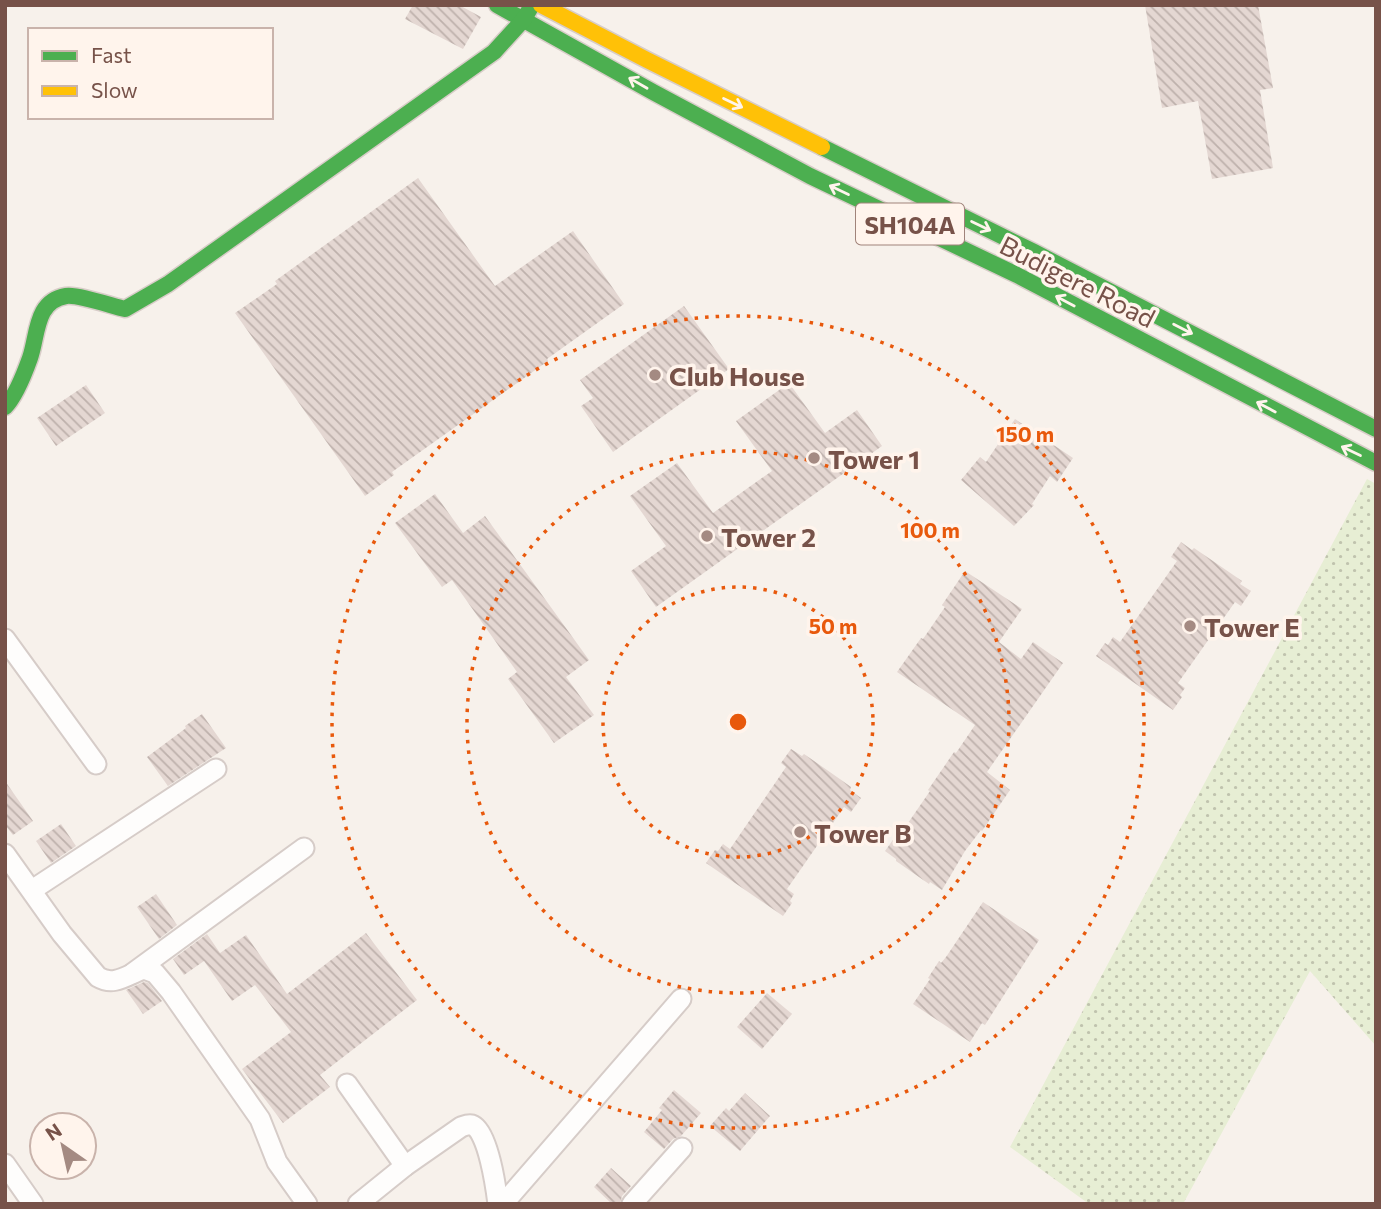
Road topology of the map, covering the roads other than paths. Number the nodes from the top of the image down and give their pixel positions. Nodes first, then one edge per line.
1 (497, 5) edge
2 (541, 5) edge
3 (528, 12) edge
4 (5, 407) edge
5 (1376, 429) edge
6 (1376, 463) edge
7 (5, 639) edge
8 (96, 764) dead end
9 (216, 769) dead end
10 (304, 848) dead end
11 (5, 854) edge
12 (32, 890) junction
13 (131, 975) junction
14 (681, 999) dead end
15 (347, 1084) dead end
16 (682, 1148) dead end
17 (6, 1166) edge
18 (405, 1166) junction
19 (33, 1204) edge
20 (307, 1204) edge
21 (358, 1204) edge
22 (501, 1204) edge
23 (632, 1204) edge

1 - 3 main road, Budigere Road / SH104A
2 -> 5 main road, Budigere Road / SH104A
3 - 4 main road
6 -> 3 main road, Budigere Road / SH104A
7 - 8 street
9 - 12 street
10 - 13 street
11 - 12 street
12 - 13 street
13 - 20 street
14 - 22 street
15 - 18 street
16 - 23 street
17 - 19 street
18 - 21 street
18 - 22 street

